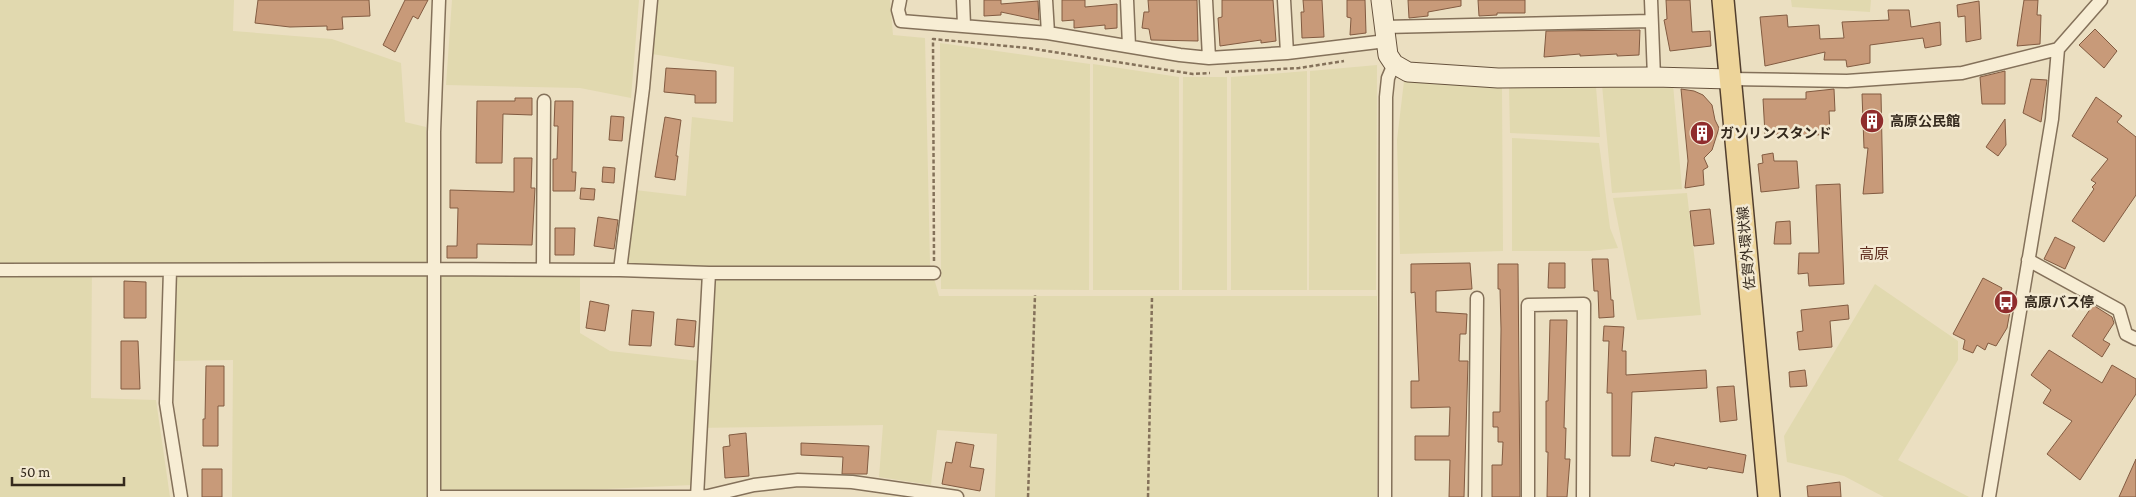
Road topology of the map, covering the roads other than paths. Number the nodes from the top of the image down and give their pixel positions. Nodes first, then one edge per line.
1 (439, 0) edge
2 (651, 0) edge
3 (900, 0) edge
4 (963, 0) edge
5 (1046, 0) edge
6 (1127, 0) edge
7 (1206, 0) edge
8 (1284, 0) edge
9 (1381, 0) edge
10 (1651, 0) edge
11 (1723, 0) edge
12 (2101, 0) edge
13 (1651, 21) junction
14 (964, 25) junction
15 (1048, 33) junction
16 (1385, 34) junction
17 (1129, 46) junction
18 (2058, 49) junction
19 (1287, 54) junction
20 (1209, 58) junction
21 (1394, 64) junction
22 (1654, 77) junction
23 (1730, 78) junction
24 (544, 101) dead end
25 (2028, 260) junction
26 (434, 269) junction
27 (543, 269) junction
28 (0, 270) edge
29 (170, 270) junction
30 (620, 270) junction
31 (709, 273) junction
32 (934, 273) road end
33 (1478, 298) dead end
34 (2136, 339) edge
35 (873, 491) edge
36 (181, 497) edge
37 (434, 497) edge
38 (697, 497) edge
39 (708, 497) edge
40 (957, 497) edge
41 (1386, 497) edge
42 (1476, 497) edge
43 (1528, 497) edge
44 (1582, 497) edge
45 (1769, 497) edge
46 (1989, 497) edge

1 - 26 street
2 - 30 street
3 - 14 street
4 - 14 street
5 - 15 street
6 - 17 street
7 - 20 street
8 - 19 street
9 - 16 street
10 - 13 street
11 - 23 main road, 佐賀外環状線
12 - 18 street
13 - 16 street
13 - 22 street
14 - 15 street
15 - 17 street
16 - 19 street
16 - 21 street
17 - 20 street
18 - 23 street
18 - 25 street
19 - 20 street
21 - 22 street
21 - 41 street
22 - 23 street
23 - 45 main road, 佐賀外環状線
24 - 27 street
25 - 34 street
25 - 46 street
26 - 27 street
26 - 29 street
26 - 37 street
27 - 30 street
28 - 29 street
29 - 36 street
30 - 31 street
31 - 32 street
31 - 38 street
33 - 42 street
35 - 39 street
35 - 40 street
37 - 38 street
38 - 39 street
43 - 44 street

